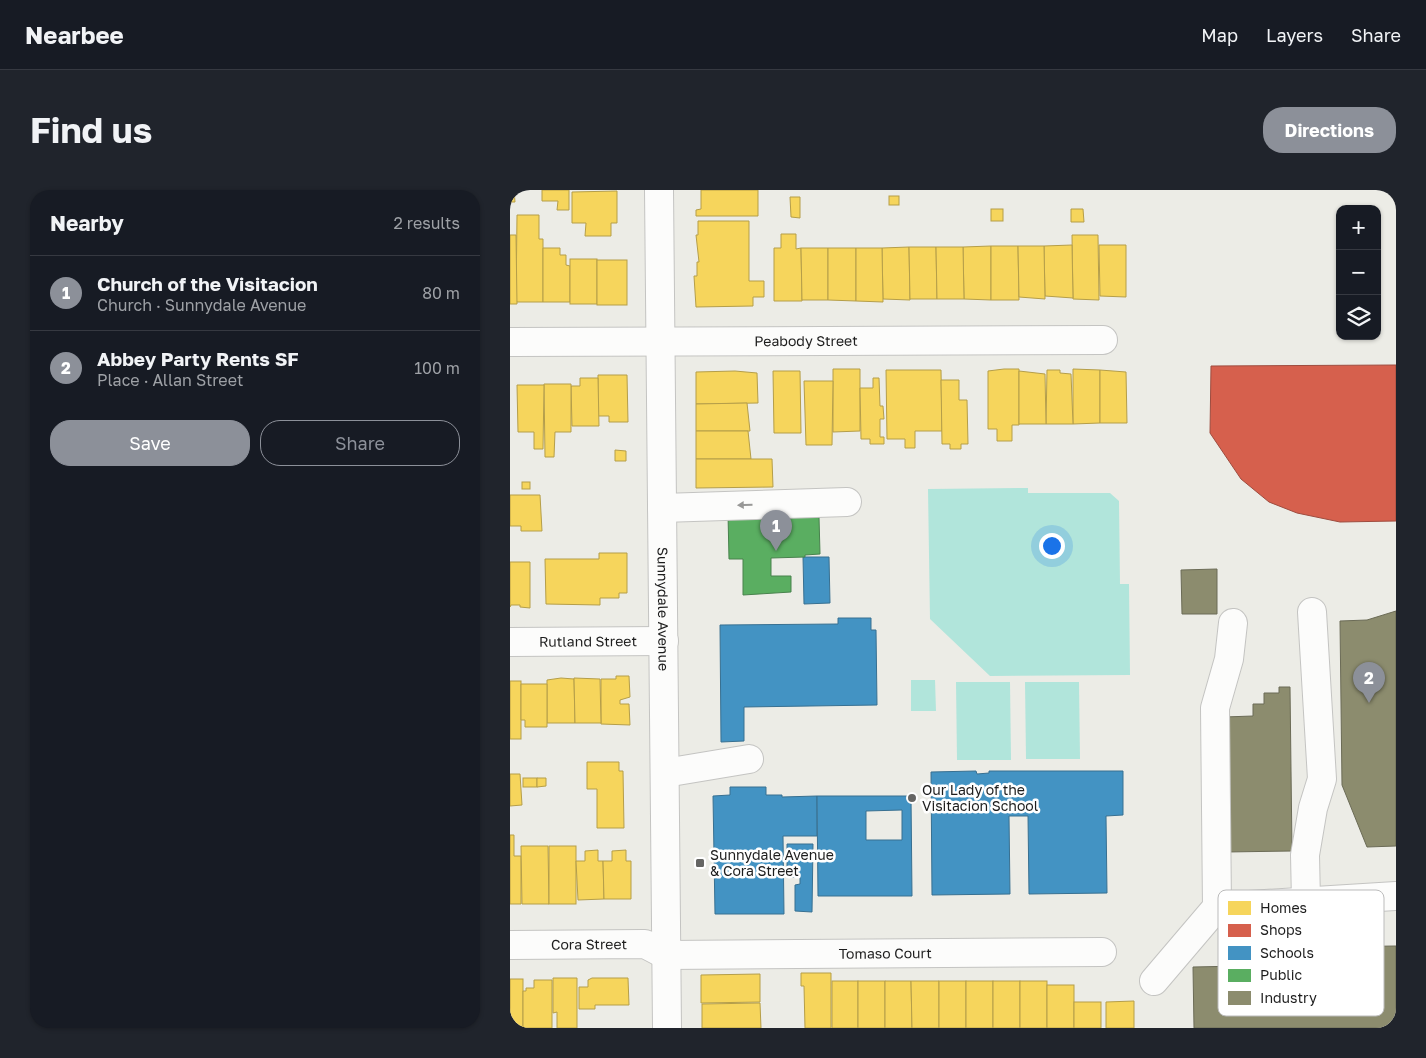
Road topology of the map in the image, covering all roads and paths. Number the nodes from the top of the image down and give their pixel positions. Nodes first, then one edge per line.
1 (659, 190) edge
2 (1104, 340) dead end
3 (660, 341) junction
4 (510, 342) edge
5 (847, 502) dead end
6 (662, 508) junction
7 (1312, 612) dead end
8 (1233, 623) dead end
9 (664, 641) junction
10 (510, 642) edge
11 (749, 759) dead end
12 (665, 773) junction
13 (1306, 890) edge
14 (1216, 907) joint
15 (510, 945) edge
16 (1102, 952) dead end
17 (666, 955) junction
18 (1154, 981) dead end
19 (667, 1028) edge

1 - 3 street, Sunnydale Avenue
2 - 3 street, Peabody Street
3 - 4 street, Peabody Street
3 - 6 street, Sunnydale Avenue
5 -> 6 street
6 - 9 street, Sunnydale Avenue
7 - 13 street
8 - 14 street
9 - 10 street, Rutland Street
9 - 12 street, Sunnydale Avenue
11 - 12 street
12 - 17 street, Sunnydale Avenue
14 - 18 street
15 - 17 street, Cora Street
16 - 17 street, Tomaso Court
17 - 19 street, Sunnydale Avenue

